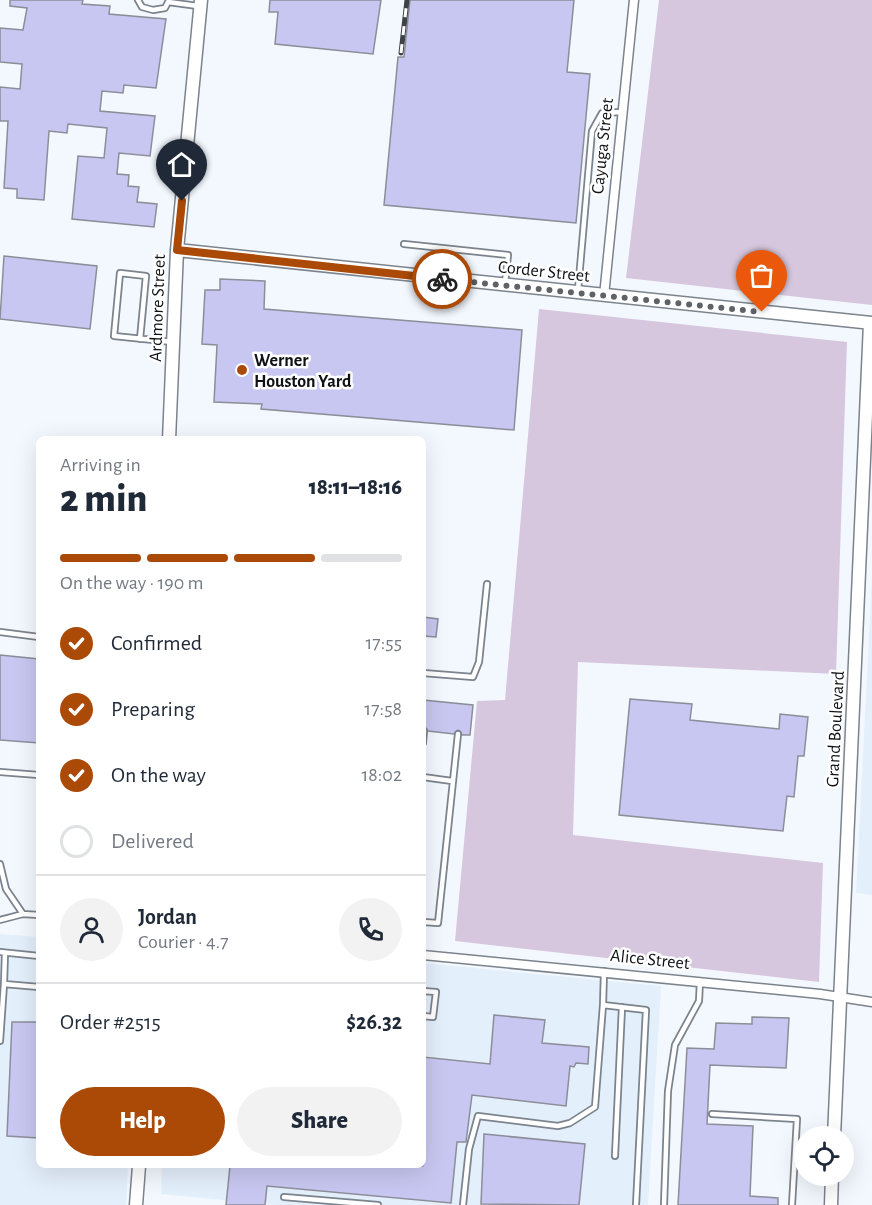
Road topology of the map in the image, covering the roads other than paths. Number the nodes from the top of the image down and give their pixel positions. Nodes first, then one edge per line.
1 (138, 0) edge
2 (634, 0) edge
3 (168, 1) edge
4 (201, 3) edge
5 (622, 112) junction
6 (404, 244) dead end
7 (450, 249) junction
8 (177, 250) junction
9 (448, 279) junction
10 (505, 285) junction
11 (578, 293) junction
12 (604, 296) junction
13 (871, 323) edge
14 (141, 339) junction
15 (173, 342) junction
16 (169, 436) edge
17 (486, 584) dead end
18 (0, 632) edge
19 (36, 637) edge
20 (426, 673) edge
21 (458, 734) dead end
22 (0, 772) edge
23 (36, 775) edge
24 (426, 777) edge
25 (452, 781) junction
26 (0, 864) edge
27 (23, 914) junction
28 (36, 915) edge
29 (0, 920) edge
30 (426, 922) edge
31 (3, 953) edge
32 (426, 955) edge
33 (36, 956) edge
34 (604, 971) junction
35 (700, 981) junction
36 (4, 984) junction
37 (36, 987) edge
38 (426, 991) edge
39 (840, 999) junction
40 (872, 1002) edge
41 (603, 1005) junction
42 (622, 1007) junction
43 (426, 1016) edge
44 (0, 1041) edge
45 (712, 1114) dead end
46 (834, 1126) edge
47 (615, 1156) dead end
48 (138, 1168) edge
49 (832, 1186) edge
50 (284, 1197) dead end
51 (136, 1205) edge
52 (378, 1205) edge
53 (463, 1205) edge
54 (636, 1205) edge
55 (664, 1205) edge
56 (792, 1205) edge
57 (831, 1205) edge

1 - 3 lane
2 - 5 street, Cayuga Street
3 - 4 lane
4 - 8 street, Ardmore Street
5 - 11 lane
5 - 12 street, Cayuga Street
6 - 7 lane
7 - 9 lane
7 - 10 lane
8 - 9 street, Corder Street
8 - 15 street, Ardmore Street
9 - 10 street, Corder Street
10 - 11 street, Corder Street
11 - 12 street, Corder Street
12 - 13 street, Corder Street
13 - 39 street, Grand Boulevard
14 - 14 lane
14 - 15 lane
15 - 16 street, Ardmore Street
17 - 20 lane
18 - 19 lane
21 - 25 lane
22 - 23 lane
24 - 25 lane
25 - 30 lane
26 - 27 lane
27 - 28 lane
27 - 29 lane
31 - 33 lane
31 - 36 lane
32 - 34 street, Alice Street
34 - 35 street, Alice Street
34 - 41 lane
35 - 39 street, Alice Street
35 - 55 lane
36 - 37 lane
36 - 44 lane
38 - 43 lane
39 - 40 street, Alice Street
39 - 46 street, Grand Boulevard
41 - 42 lane
41 - 53 lane
42 - 47 lane
42 - 54 lane
45 - 56 lane
48 - 51 street
49 - 57 street
50 - 52 lane

